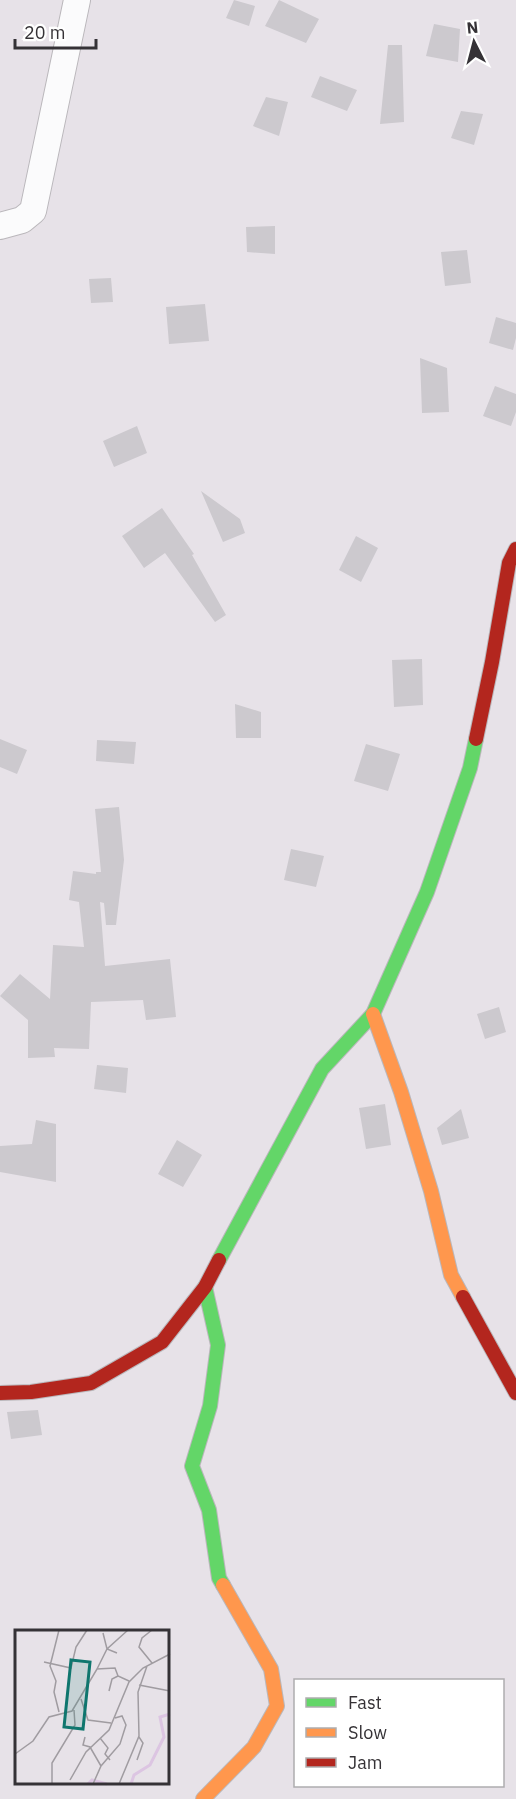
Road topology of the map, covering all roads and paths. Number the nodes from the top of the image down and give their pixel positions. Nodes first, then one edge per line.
1 (77, 0) edge
2 (0, 226) edge
3 (516, 549) edge
4 (373, 1014) junction
5 (205, 1287) junction
6 (0, 1393) edge
7 (516, 1393) edge
8 (203, 1799) edge

1 - 2 street
3 - 4 street
4 - 5 street
4 - 7 street
5 - 6 street
5 - 8 street

